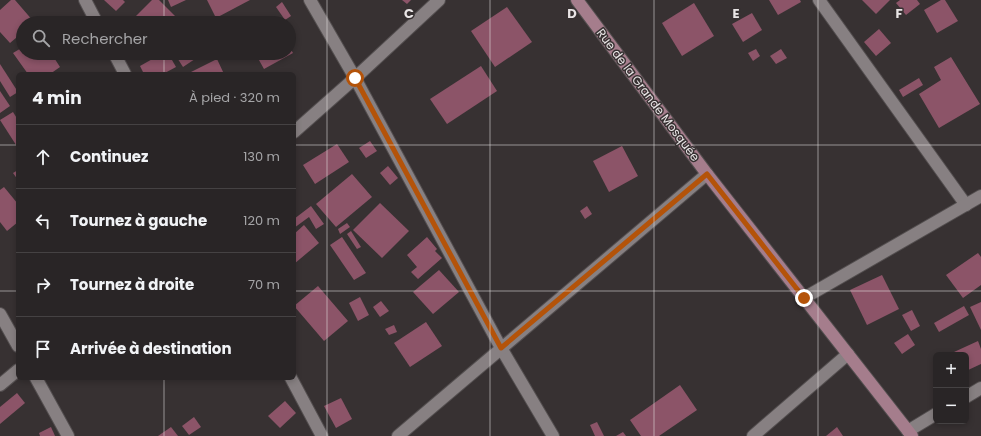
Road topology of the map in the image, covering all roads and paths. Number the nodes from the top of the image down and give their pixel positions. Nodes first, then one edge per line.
1 (85, 0) edge
2 (310, 0) edge
3 (439, 0) edge
4 (577, 0) edge
5 (819, 0) edge
6 (93, 16) edge
7 (118, 60) edge
8 (124, 72) edge
9 (355, 78) junction
10 (296, 130) edge
11 (707, 174) junction
12 (981, 196) edge
13 (966, 205) junction
14 (804, 298) junction
15 (0, 314) edge
16 (16, 342) edge
17 (501, 348) junction
18 (848, 354) junction
19 (16, 372) edge
20 (37, 380) edge
21 (291, 380) edge
22 (0, 385) edge
23 (981, 388) edge
24 (969, 395) edge
25 (933, 416) edge
26 (910, 433) edge
27 (68, 436) edge
28 (322, 436) edge
29 (398, 436) edge
30 (553, 436) edge
31 (753, 436) edge

1 - 6 street
2 - 9 street
3 - 9 street
4 - 11 street, Rue de la Grande Mosquée
5 - 13 street
7 - 8 street
9 - 10 street
9 - 17 street
11 - 14 street, Rue de la Grande Mosquée
11 - 17 street
12 - 13 street
13 - 14 street
14 - 18 street, Rue de la Grande Mosquée
15 - 16 street
17 - 29 street
17 - 30 street
18 - 26 street, Rue de la Grande Mosquée
18 - 31 street
19 - 22 street
20 - 27 street
21 - 28 street
23 - 24 street
25 - 26 street

